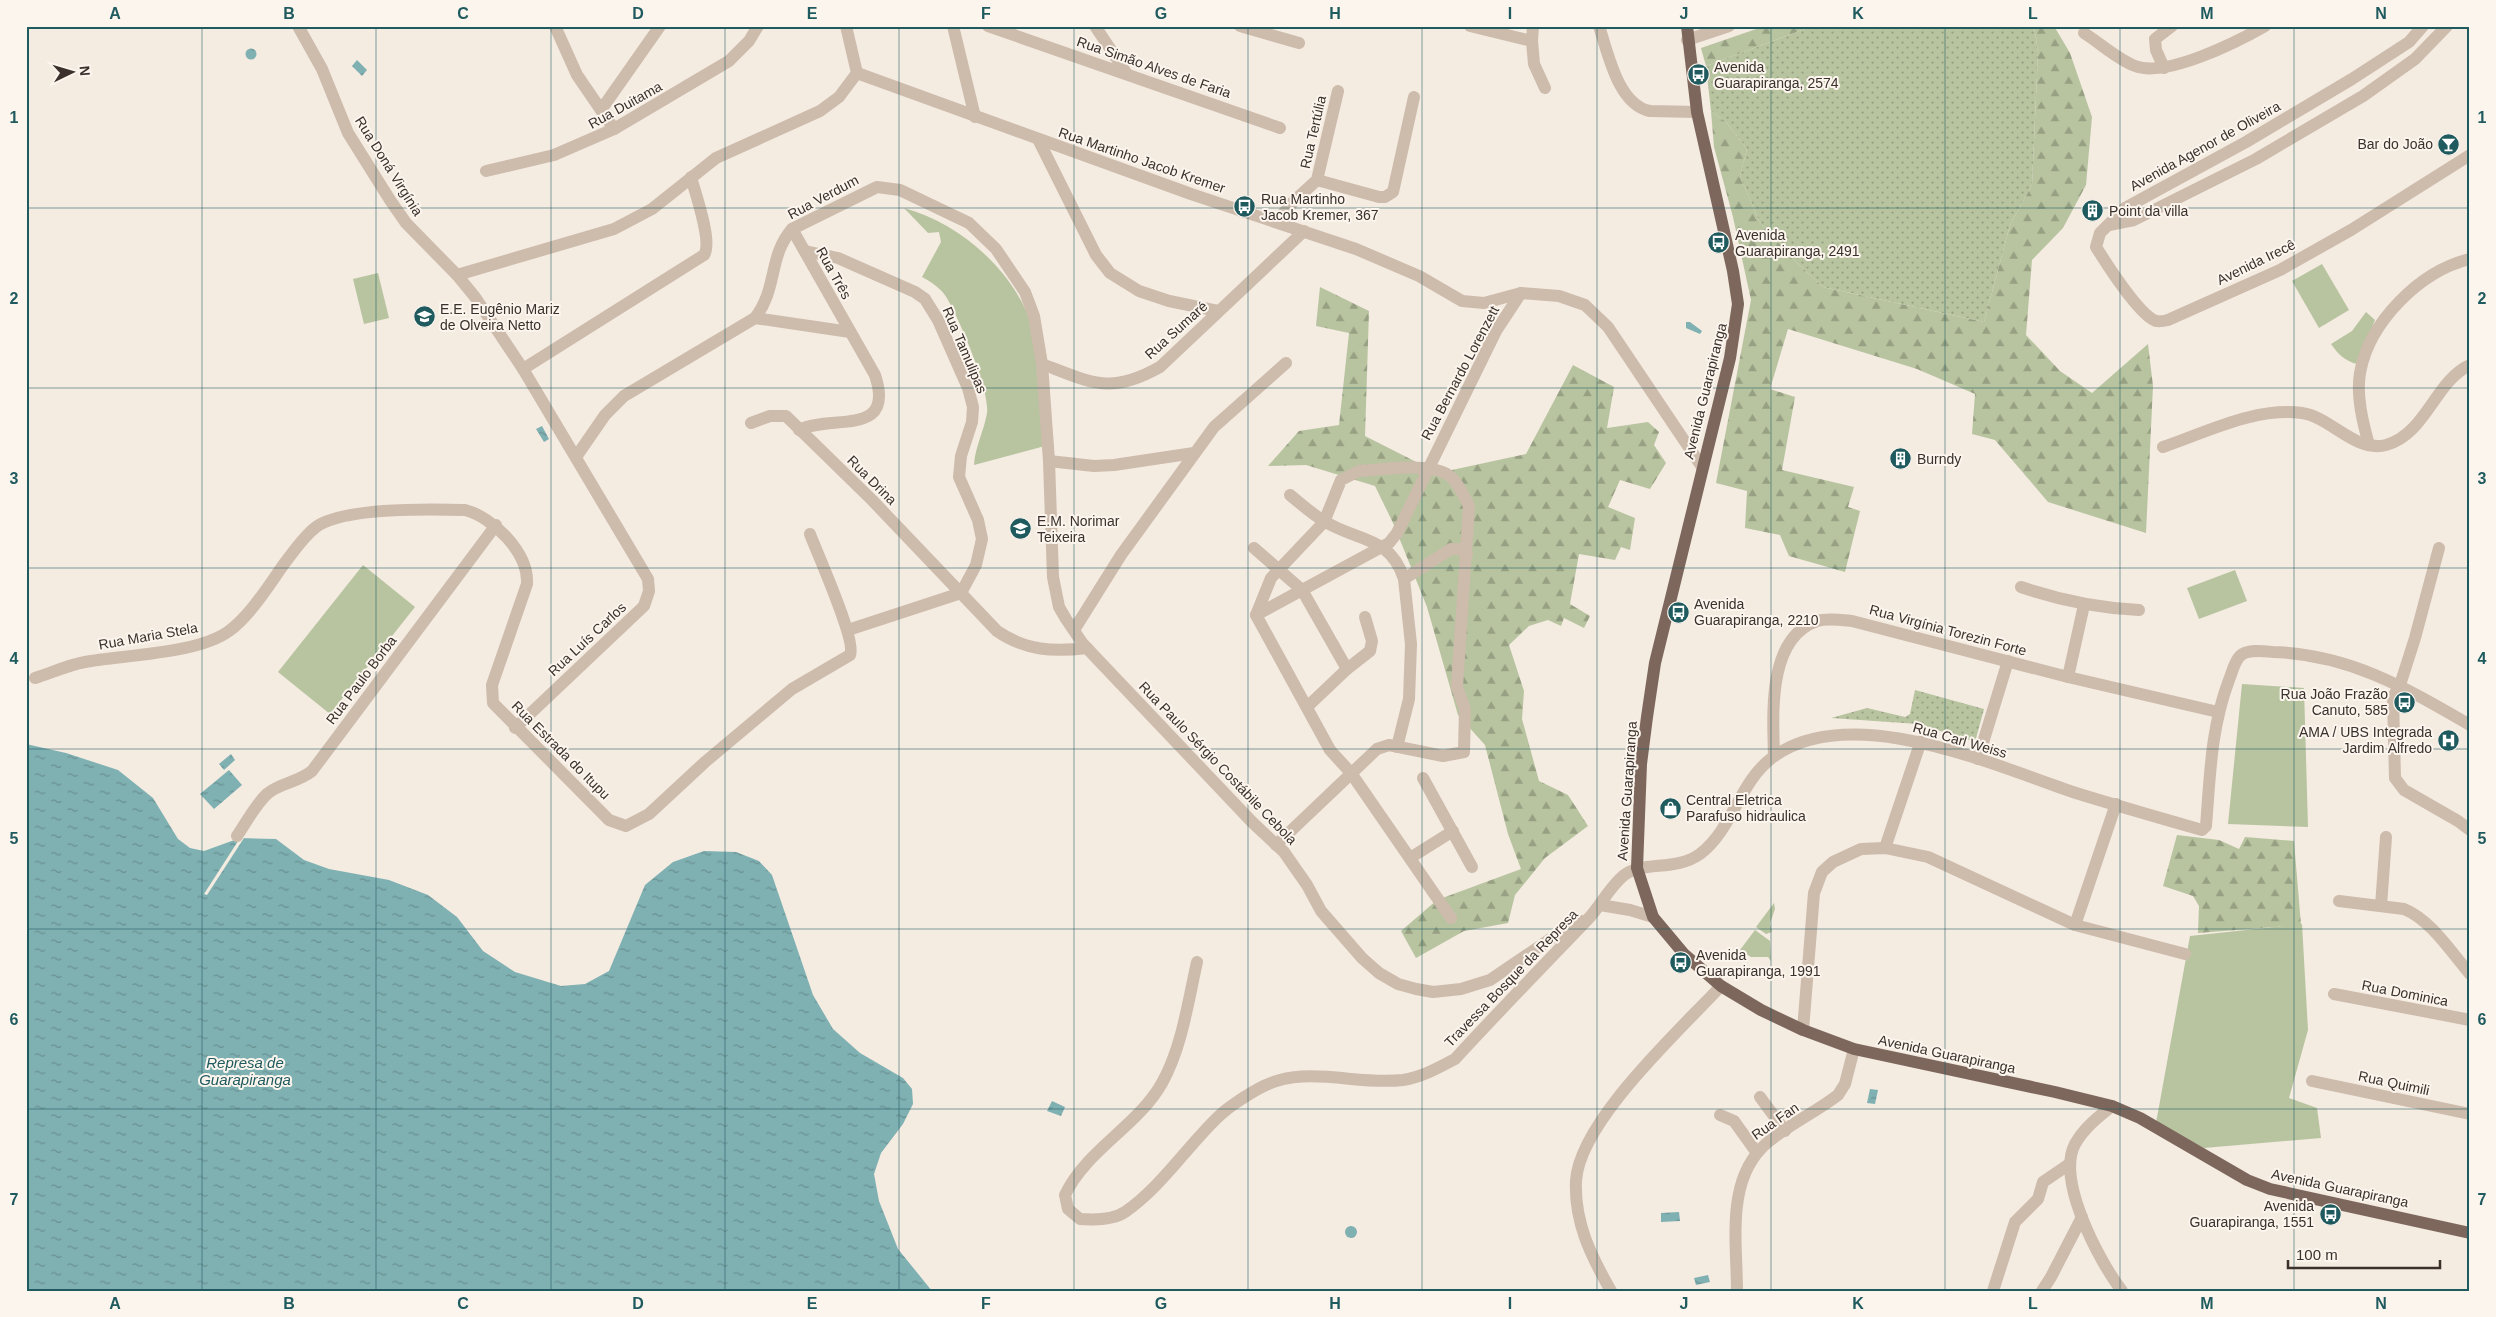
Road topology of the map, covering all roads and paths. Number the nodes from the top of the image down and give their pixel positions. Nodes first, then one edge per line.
1 (298, 26) edge
2 (556, 26) edge
3 (660, 26) edge
4 (758, 26) edge
5 (846, 26) edge
6 (953, 26) edge
7 (988, 26) edge
8 (1095, 26) edge
9 (1240, 26) edge
10 (1274, 26) edge
11 (1470, 26) edge
12 (1533, 26) edge
13 (1598, 26) edge
14 (1687, 26) edge
15 (1729, 26) edge
16 (2172, 26) edge
17 (2265, 26) edge
18 (2423, 26) edge
19 (2447, 26) edge
20 (2084, 32) dead end
21 (1687, 40) junction
22 (1532, 41) junction
23 (2164, 68) junction
24 (857, 73) junction
25 (1127, 74) junction
26 (1545, 88) dead end
27 (1338, 91) dead end
28 (1414, 97) dead end
29 (601, 110) junction
30 (1697, 112) junction
31 (975, 118) junction
32 (1280, 128) dead end
33 (614, 129) junction
34 (1038, 140) junction
35 (2470, 155) edge
36 (486, 171) dead end
37 (691, 177) junction
38 (1317, 180) junction
39 (1276, 222) junction
40 (2109, 225) junction
41 (792, 229) junction
42 (1304, 231) junction
43 (805, 251) junction
44 (2470, 259) edge
45 (457, 275) junction
46 (1521, 293) junction
47 (1218, 311) junction
48 (755, 318) junction
49 (850, 332) junction
50 (1286, 362) dead end
51 (1042, 364) junction
52 (2470, 365) edge
53 (523, 369) junction
54 (751, 422) dead end
55 (799, 430) junction
56 (2369, 445) junction
57 (2163, 447) dead end
58 (1194, 453) junction
59 (576, 457) junction
60 (1049, 461) junction
61 (1702, 467) junction
62 (1428, 468) junction
63 (1290, 495) dead end
64 (365, 513) joint
65 (1324, 522) junction
66 (496, 525) junction
67 (810, 534) dead end
68 (1383, 546) junction
69 (1254, 548) dead end
70 (2439, 548) dead end
71 (1467, 554) junction
72 (1278, 569) junction
73 (1404, 579) junction
74 (2020, 587) dead end
75 (1302, 590) junction
76 (961, 593) junction
77 (2084, 605) junction
78 (2139, 610) dead end
79 (1256, 615) junction
80 (1365, 617) dead end
81 (848, 630) junction
82 (1074, 630) junction
83 (1087, 648) junction
84 (2008, 661) junction
85 (1347, 669) junction
86 (2068, 677) junction
87 (35, 678) dead end
88 (2400, 685) junction
89 (1307, 708) junction
90 (2218, 712) junction
91 (2470, 725) edge
92 (515, 728) junction
93 (1922, 741) junction
94 (1397, 746) junction
95 (1774, 756) junction
96 (1978, 759) junction
97 (1351, 773) junction
98 (1423, 778) dead end
99 (2116, 804) junction
100 (2470, 830) edge
101 (1452, 831) junction
102 (237, 836) dead end
103 (2386, 837) dead end
104 (1276, 845) junction
105 (1885, 848) junction
106 (1410, 858) junction
107 (1472, 867) dead end
108 (1638, 868) junction
109 (2339, 901) dead end
110 (1600, 905) junction
111 (2381, 906) junction
112 (1590, 916) junction
113 (1653, 917) junction
114 (1452, 918) dead end
115 (2075, 925) junction
116 (2185, 954) dead end
117 (1198, 962) dead end
118 (2470, 974) edge
119 (1721, 986) junction
120 (2334, 994) dead end
121 (2470, 1020) edge
122 (1803, 1030) junction
123 (1854, 1049) junction
124 (2312, 1081) dead end
125 (1760, 1097) dead end
126 (2112, 1106) junction
127 (2470, 1114) edge
128 (1720, 1115) dead end
129 (1785, 1131) junction
130 (1757, 1153) junction
131 (2068, 1165) junction
132 (2082, 1218) junction
133 (2470, 1233) edge
134 (1611, 1291) edge
135 (1737, 1291) edge
136 (1992, 1291) edge
137 (2042, 1291) edge
138 (2122, 1291) edge

1 - 45 street, Rua Doná Virgínia
2 - 29 street
3 - 29 street
4 - 33 street, Rua Duitama
5 - 24 street
6 - 31 street
7 - 25 street, Rua Simão Alves de Faria
8 - 25 street
9 - 10 street
11 - 22 street
12 - 22 street
13 - 30 street
14 - 21 main road, Avenida Guarapiranga
15 - 21 street
16 - 23 street
17 - 23 street
18 - 40 street, Avenida Agenor de Oliveira
19 - 40 street
20 - 23 street
21 - 30 main road, Avenida Guarapiranga
22 - 26 street
24 - 31 street, Rua Martinho Jacob Kremer
24 - 37 street
25 - 32 street, Rua Simão Alves de Faria
27 - 38 street, Rua Tertúlia
28 - 38 street
29 - 33 street
30 - 61 main road, Avenida Guarapiranga
31 - 34 street, Rua Martinho Jacob Kremer
33 - 36 street, Rua Duitama
34 - 39 street, Rua Martinho Jacob Kremer
34 - 47 street
35 - 40 street, Avenida Irecê
37 - 45 street
37 - 53 street
38 - 39 street, Rua Tertúlia
39 - 42 street, Rua Martinho Jacob Kremer
41 - 43 street, Rua Três
41 - 48 street, Rua Verdum
41 - 51 street, Rua Verdum
42 - 46 street, Rua Martinho Jacob Kremer
42 - 47 street, Rua Sumaré
43 - 49 street, Rua Três
43 - 76 street, Rua Tamulipas
44 - 56 street
45 - 53 street, Rua Doná Virgínia
46 - 61 street, Rua Martinho Jacob Kremer
46 - 62 street, Rua Bernardo Lorenzett
47 - 51 street, Rua Sumaré
48 - 49 street
48 - 59 street, Rua Verdum
49 - 55 street, Rua Três
50 - 58 street
51 - 60 street, Rua Verdum
52 - 56 street
53 - 59 street, Rua Doná Virgínia
54 - 55 street, Rua Drina
55 - 76 street, Rua Drina
56 - 57 street
58 - 60 street
58 - 82 street
59 - 92 street, Rua Luís Carlos
60 - 82 street, Rua Verdum
61 - 108 main road, Avenida Guarapiranga
62 - 65 street
62 - 68 street, Rua Bernardo Lorenzett
62 - 71 street
63 - 65 street
64 - 66 street, Rua Estrada do Itupu
64 - 87 street, Rua Maria Stela
65 - 68 street
65 - 72 street
66 - 92 street, Rua Estrada do Itupu
66 - 102 street, Rua Paulo Borba
67 - 81 street
68 - 73 street
68 - 75 street, Rua Bernardo Lorenzett
69 - 72 street
70 - 88 street
71 - 73 street
71 - 94 street
72 - 75 street
72 - 79 street
73 - 94 street
74 - 77 street
75 - 79 street, Rua Bernardo Lorenzett
75 - 85 street
76 - 81 street
76 - 83 street
77 - 78 street
77 - 86 street
79 - 89 street
80 - 85 street
81 - 92 street, Rua Estrada do Itupu
82 - 83 street, Rua Verdum
83 - 104 street, Rua Paulo Sérgio Costábile Cebola
84 - 86 street, Rua Virgínia Torezin Forte
84 - 95 street, Rua Virgínia Torezin Forte
84 - 96 street
85 - 89 street
86 - 90 street, Rua Virgínia Torezin Forte
88 - 90 street
88 - 91 street
88 - 100 street
89 - 97 street
90 - 99 street, Rua Carl Weiss
93 - 95 street, Rua Carl Weiss
93 - 96 street, Rua Carl Weiss
93 - 105 street
94 - 97 street
95 - 108 street, Rua Carl Weiss
96 - 99 street, Rua Carl Weiss
97 - 104 street
97 - 106 street
98 - 101 street
99 - 115 street
101 - 106 street
101 - 107 street
103 - 111 street
104 - 112 street, Rua Paulo Sérgio Costábile Cebola
105 - 115 street
105 - 122 street
106 - 114 street
108 - 110 street, Travessa Bosque da Represa
108 - 113 main road, Avenida Guarapiranga
109 - 111 street
110 - 112 street, Travessa Bosque da Represa
110 - 113 street
111 - 118 street
112 - 117 street, Travessa Bosque da Represa
113 - 119 main road, Avenida Guarapiranga
115 - 116 street
119 - 122 main road, Avenida Guarapiranga
119 - 134 street
120 - 121 street, Rua Dominica
122 - 123 main road, Avenida Guarapiranga
123 - 126 main road, Avenida Guarapiranga
123 - 129 street, Rua Fan
124 - 127 street, Rua Quimili
125 - 129 street
126 - 131 street
126 - 133 main road, Avenida Guarapiranga
128 - 130 street
129 - 130 street, Rua Fan
130 - 135 street, Rua Fan
131 - 132 street
131 - 136 street
132 - 137 street
132 - 138 street

